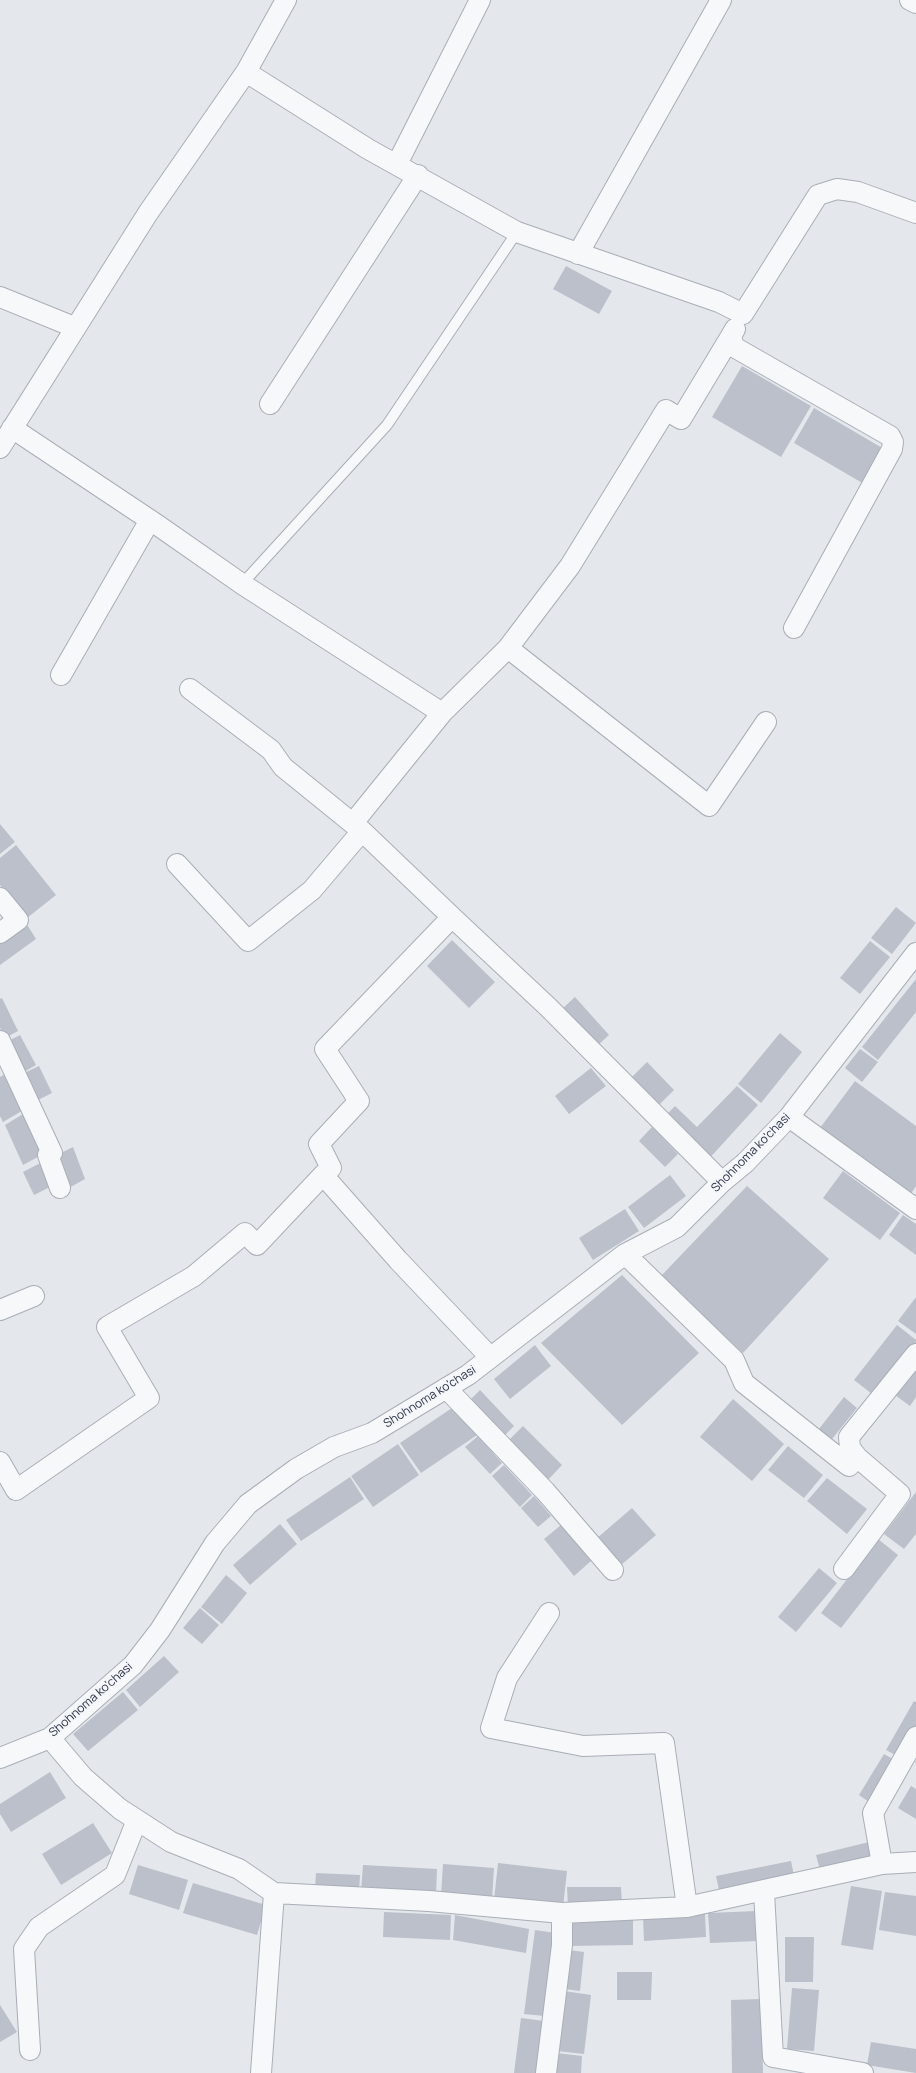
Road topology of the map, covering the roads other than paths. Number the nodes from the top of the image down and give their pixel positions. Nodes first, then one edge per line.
1 (286, 0) edge
2 (480, 0) edge
3 (721, 0) edge
4 (910, 0) edge
5 (916, 3) edge
6 (246, 72) junction
7 (397, 164) junction
8 (418, 175) junction
9 (916, 214) edge
10 (517, 232) junction
11 (578, 254) junction
12 (0, 297) edge
13 (743, 314) junction
14 (74, 328) junction
15 (731, 336) junction
16 (270, 404) dead end
17 (12, 428) junction
18 (0, 448) edge
19 (150, 520) junction
20 (242, 584) junction
21 (794, 628) dead end
22 (508, 648) junction
23 (61, 675) dead end
24 (190, 689) dead end
25 (442, 713) junction
26 (766, 722) dead end
27 (357, 827) junction
28 (178, 864) dead end
29 (0, 898) edge
30 (452, 917) junction
31 (0, 933) edge
32 (916, 954) edge
33 (0, 1041) edge
34 (788, 1117) junction
35 (323, 1175) junction
36 (722, 1182) junction
37 (60, 1188) dead end
38 (916, 1209) edge
39 (625, 1254) junction
40 (34, 1296) dead end
41 (0, 1310) edge
42 (916, 1354) edge
43 (490, 1356) junction
44 (446, 1388) junction
45 (857, 1457) junction
46 (0, 1462) edge
47 (844, 1569) dead end
48 (613, 1570) dead end
49 (550, 1613) dead end
50 (916, 1737) edge
51 (50, 1738) junction
52 (0, 1758) edge
53 (137, 1820) junction
54 (916, 1862) edge
55 (882, 1864) junction
56 (764, 1892) junction
57 (274, 1893) junction
58 (687, 1907) junction
59 (562, 1913) junction
60 (30, 2050) dead end
61 (774, 2065) edge
62 (262, 2073) edge
63 (546, 2073) edge
64 (864, 2073) edge

1 - 6 street
2 - 7 street
3 - 11 street
4 - 5 street
6 - 7 street
6 - 14 street
7 - 8 street
8 - 10 street
8 - 16 street
9 - 13 street
10 - 11 street
10 - 20 lane
11 - 13 street
12 - 14 street
13 - 15 street
14 - 17 street
15 - 21 street
15 - 22 street
17 - 18 street
17 - 19 street
19 - 20 street
19 - 23 street
20 - 25 street
22 - 25 street
22 - 26 street
24 - 27 street
25 - 27 street
27 - 28 street
27 - 30 street
29 - 31 street
30 - 35 street
30 - 36 street
32 - 34 street, Shohnoma ko'chasi
33 - 37 street
34 - 36 street, Shohnoma ko'chasi
34 - 38 street
35 - 43 street
35 - 46 street
36 - 39 street, Shohnoma ko'chasi
39 - 43 street, Shohnoma ko'chasi
39 - 45 street
40 - 41 street
42 - 45 street
43 - 44 street, Shohnoma ko'chasi
44 - 48 street
44 - 51 street, Shohnoma ko'chasi
45 - 47 street
49 - 58 street
50 - 55 street
51 - 52 street, Shohnoma ko'chasi
51 - 53 street
53 - 57 street
53 - 60 street
54 - 55 street
55 - 56 street
56 - 58 street
56 - 61 street
57 - 59 street
57 - 62 street
58 - 59 street
59 - 63 street
61 - 64 street

